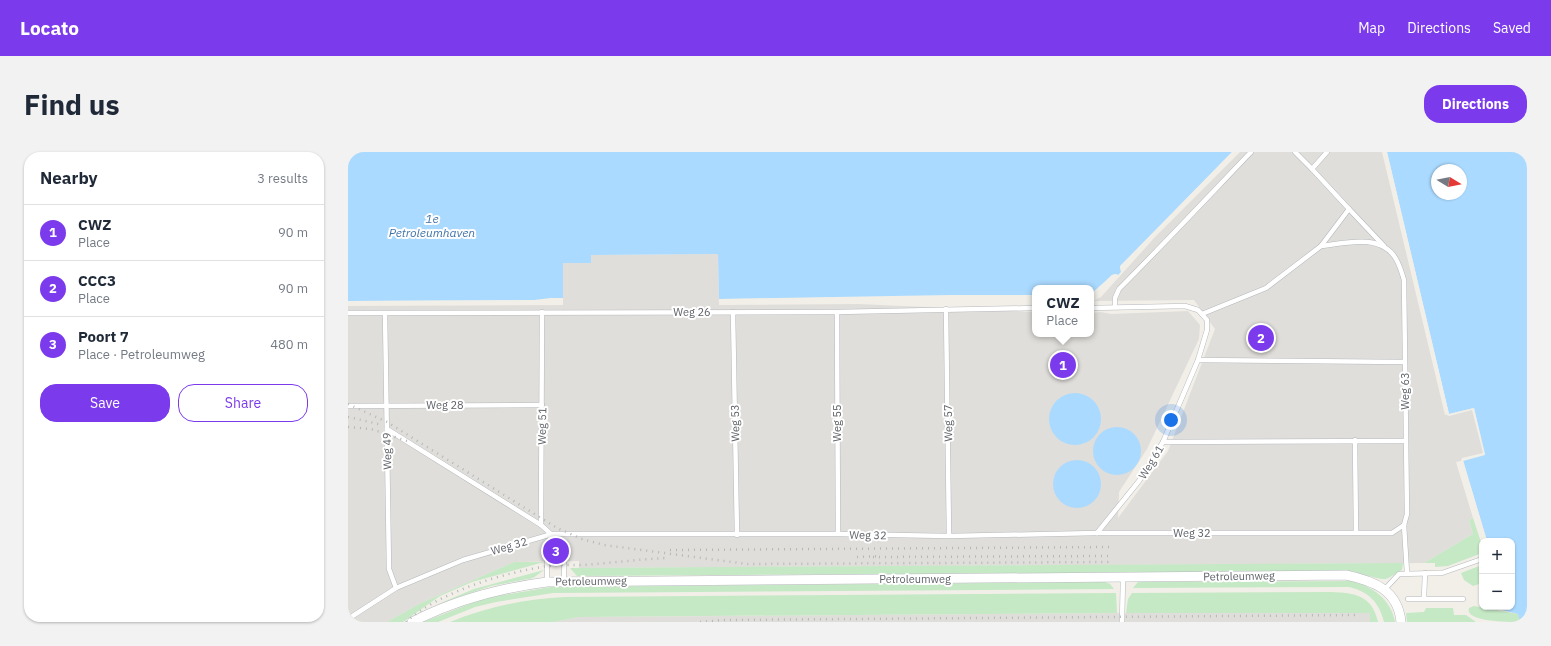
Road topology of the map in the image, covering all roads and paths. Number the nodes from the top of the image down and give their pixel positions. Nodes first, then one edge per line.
1 (1251, 152) edge
2 (1295, 152) edge
3 (1327, 152) edge
4 (1312, 169) junction
5 (1349, 209) junction
6 (1321, 246) junction
7 (1384, 246) junction
8 (1032, 308) edge
9 (1094, 308) edge
10 (1115, 308) junction
11 (946, 309) junction
12 (542, 312) junction
13 (733, 312) junction
14 (837, 312) junction
15 (348, 313) edge
16 (385, 313) junction
17 (1202, 314) junction
18 (1198, 360) junction
19 (1405, 362) junction
20 (542, 405) junction
21 (348, 406) edge
22 (386, 406) junction
23 (387, 429) junction
24 (1355, 440) junction
25 (1163, 442) junction
26 (1405, 442) junction
27 (541, 525) junction
28 (1404, 525) junction
29 (1098, 532) junction
30 (1356, 533) junction
31 (552, 534) junction
32 (838, 534) junction
33 (737, 535) junction
34 (950, 536) junction
35 (1479, 560) edge
36 (1407, 573) junction
37 (1425, 573) junction
38 (1123, 578) junction
39 (564, 581) junction
40 (547, 582) junction
41 (396, 588) junction
42 (1385, 589) junction
43 (1408, 598) dead end
44 (1424, 598) junction
45 (1464, 599) dead end
46 (348, 619) edge
47 (412, 622) edge
48 (1122, 622) edge
49 (1401, 622) edge

1 - 10 lane
2 - 4 lane
3 - 4 lane
4 - 5 lane
5 - 6 lane
5 - 7 lane
6 - 7 lane
6 - 17 lane
7 - 19 lane, Weg 63
8 - 11 lane, Weg 26
9 - 10 lane
10 - 17 lane
11 - 14 lane, Weg 26
11 - 34 lane, Weg 57
12 - 13 lane, Weg 26
12 - 16 lane, Weg 26
12 - 20 lane, Weg 51
13 - 14 lane, Weg 26
13 - 33 lane, Weg 53
14 - 32 lane, Weg 55
15 - 16 lane, Weg 26
16 - 22 lane, Weg 49
17 - 18 lane, Weg 61
18 - 19 lane
18 - 25 lane, Weg 61
19 - 26 lane, Weg 63
20 - 22 lane, Weg 28
20 - 27 lane, Weg 51
21 - 22 lane, Weg 28
22 - 23 lane, Weg 49
23 - 27 lane
23 - 41 lane, Weg 49
24 - 25 lane
24 - 26 lane
24 - 30 lane
25 - 29 lane, Weg 61
26 - 28 lane, Weg 63
27 - 31 lane
28 - 30 lane, Weg 32
28 - 36 lane, Weg 63
29 - 30 lane, Weg 32
29 - 34 lane, Weg 32
31 - 33 lane, Weg 32
31 - 39 lane
31 - 40 lane
31 - 41 lane, Weg 32
32 - 33 lane, Weg 32
32 - 34 lane, Weg 32
35 - 37 lane
36 - 37 lane
36 - 42 lane
37 - 44 lane
38 - 39 street, Petroleumweg
38 - 42 street, Petroleumweg
38 - 48 lane
39 - 40 street, Petroleumweg
40 - 47 street, Petroleumweg
41 - 46 lane, Weg 32
42 - 49 street, Petroleumweg
43 - 44 lane
44 - 45 lane

